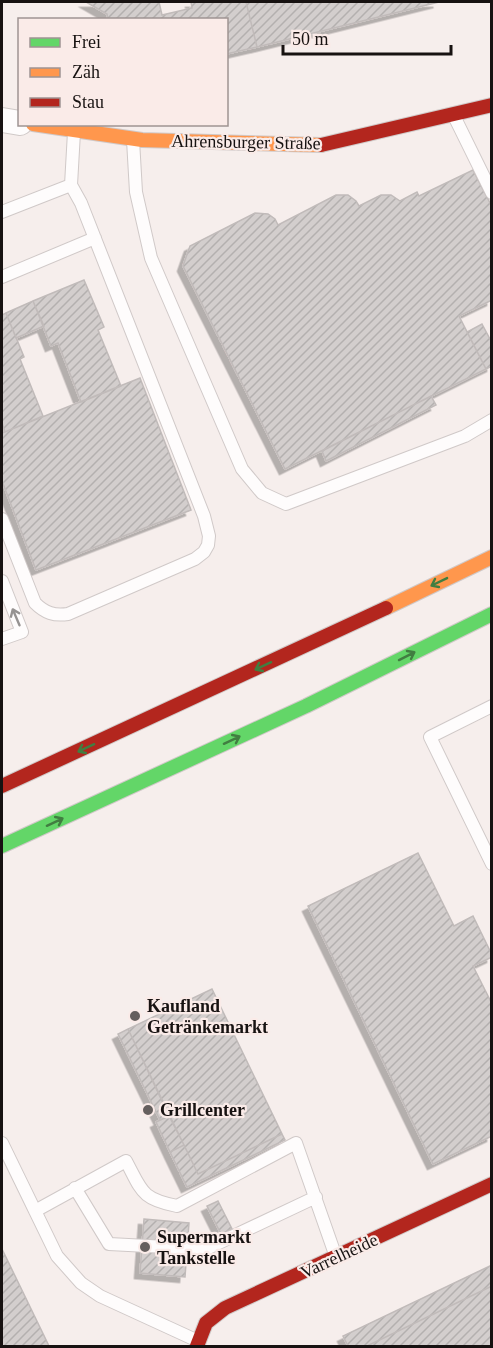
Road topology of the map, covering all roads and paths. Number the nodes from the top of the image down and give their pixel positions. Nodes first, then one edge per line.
1 (489, 110) edge
2 (453, 114) junction
3 (2, 120) edge
4 (18, 123) edge
5 (47, 126) edge
6 (74, 130) junction
7 (134, 139) junction
8 (71, 185) junction
9 (492, 193) edge
10 (2, 212) edge
11 (94, 238) junction
12 (2, 277) edge
13 (492, 420) edge
14 (2, 519) edge
15 (492, 557) edge
16 (2, 581) edge
17 (492, 614) edge
18 (2, 639) edge
19 (492, 705) edge
20 (2, 786) edge
21 (2, 846) edge
22 (492, 864) edge
23 (2, 1143) edge
24 (492, 1184) edge
25 (75, 1188) junction
26 (316, 1197) junction
27 (34, 1211) junction
28 (336, 1258) junction
29 (197, 1344) edge

1 - 2 main road, Ahrensburger Straße
2 - 7 main road, Ahrensburger Straße
2 - 9 lane
3 - 4 street
5 - 6 main road, Ahrensburger Straße
6 - 7 main road, Ahrensburger Straße
6 - 8 lane
7 - 13 lane
8 - 10 lane
8 - 11 lane
11 - 12 lane
11 - 14 lane
15 -> 20 main road
18 -> 16 lane
21 -> 17 main road
19 - 22 lane
23 - 27 lane
24 - 28 main road, Varrelheide
25 - 26 lane
25 - 26 lane
25 - 27 lane
26 - 28 lane
27 - 29 lane
28 - 29 main road, Varrelheide

